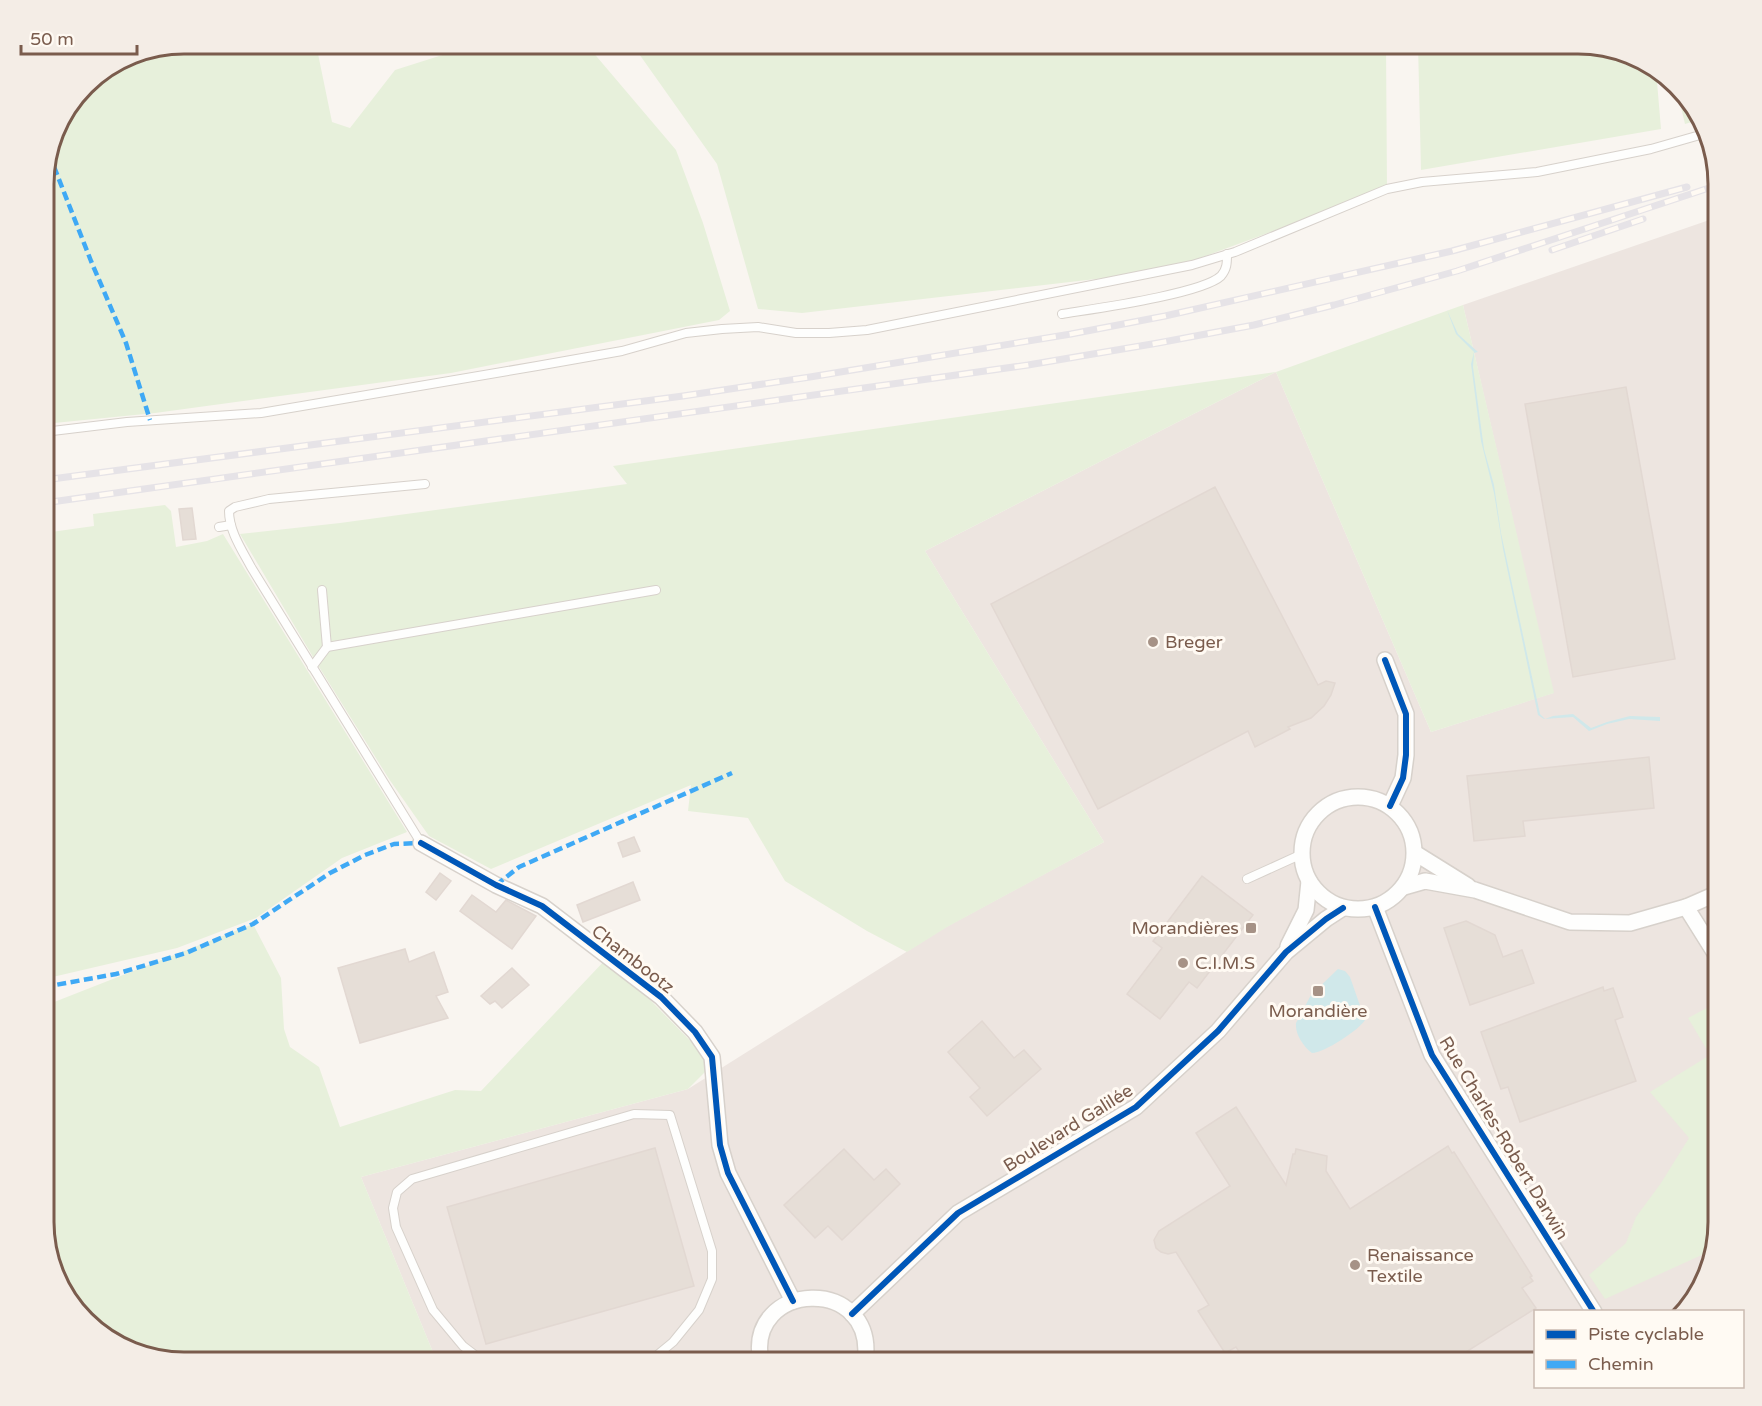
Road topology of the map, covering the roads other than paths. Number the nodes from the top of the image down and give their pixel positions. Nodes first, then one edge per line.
1 (1699, 135) edge
2 (1227, 254) junction
3 (1062, 314) dead end
4 (54, 431) edge
5 (425, 484) dead end
6 (231, 525) junction
7 (219, 527) dead end
8 (322, 590) dead end
9 (656, 590) dead end
10 (327, 647) junction
11 (1385, 660) dead end
12 (312, 667) junction
13 (1390, 806) junction
14 (421, 843) joint
15 (1415, 853) junction
16 (1302, 854) junction
17 (1247, 879) dead end
18 (1309, 881) junction
19 (1404, 887) junction
20 (1475, 890) junction
21 (1708, 898) edge
22 (1686, 907) junction
23 (1343, 908) junction
24 (1375, 908) junction
25 (1708, 941) edge
26 (1286, 952) junction
27 (793, 1301) junction
28 (1593, 1310) edge
29 (852, 1314) junction
30 (471, 1352) edge
31 (661, 1352) edge
32 (760, 1352) edge
33 (866, 1352) edge

1 - 2 lane
2 - 3 lane
2 - 4 lane
5 - 6 lane
6 - 7 lane
6 - 12 lane
8 - 10 lane
9 - 10 lane
10 - 12 lane
11 - 13 street
12 - 14 lane
13 - 15 street
13 - 16 street
14 - 27 street, Chambootz
15 - 19 street
15 - 20 street
16 - 17 lane
16 - 18 street
18 - 23 street
18 - 26 street, Boulevard Galilée
19 - 20 street
19 - 24 street
20 - 22 street
21 - 22 street
22 - 25 street
23 - 24 street
23 - 26 street, Boulevard Galilée
24 - 28 street, Rue Charles-Robert Darwin
26 - 29 street, Boulevard Galilée
27 - 29 street
27 - 32 street
29 - 33 street
30 - 31 lane

